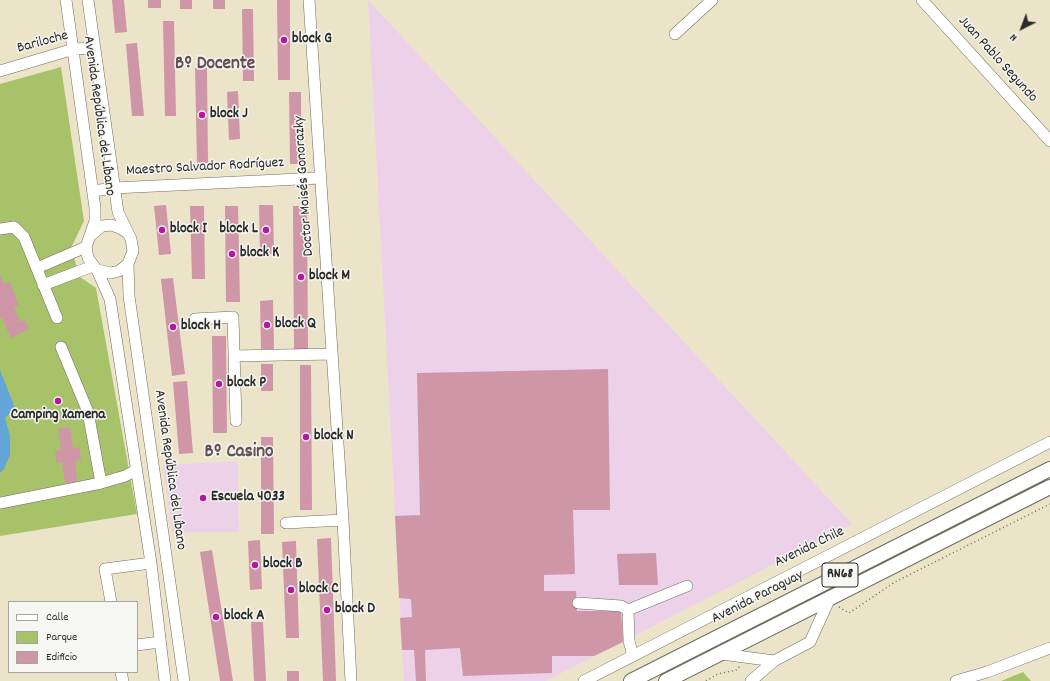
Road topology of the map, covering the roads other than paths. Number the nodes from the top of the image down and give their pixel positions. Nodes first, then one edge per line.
1 (66, 0) edge
2 (88, 0) edge
3 (309, 0) edge
4 (712, 0) edge
5 (922, 0) edge
6 (675, 34) dead end
7 (94, 48) junction
8 (74, 49) junction
9 (0, 71) edge
10 (1050, 141) edge
11 (320, 178) junction
12 (114, 188) junction
13 (93, 191) junction
14 (0, 229) edge
15 (126, 232) junction
16 (90, 236) junction
17 (86, 247) junction
18 (128, 264) junction
19 (37, 268) junction
20 (95, 268) junction
21 (43, 285) junction
22 (57, 318) dead end
23 (195, 319) dead end
24 (61, 347) dead end
25 (332, 354) junction
26 (234, 356) junction
27 (236, 421) dead end
28 (1050, 442) edge
29 (132, 445) junction
30 (151, 449) junction
31 (1050, 469) edge
32 (136, 470) junction
33 (101, 483) junction
34 (1050, 487) edge
35 (158, 501) junction
36 (0, 503) edge
37 (141, 504) junction
38 (343, 520) junction
39 (286, 523) dead end
40 (151, 563) junction
41 (687, 586) dead end
42 (830, 598) junction
43 (110, 601) edge
44 (578, 603) dead end
45 (628, 610) junction
46 (160, 642) junction
47 (138, 645) edge
48 (1050, 648) edge
49 (722, 654) junction
50 (633, 656) junction
51 (774, 661) junction
52 (165, 681) edge
53 (184, 681) edge
54 (351, 681) edge
55 (584, 681) edge
56 (631, 681) edge
57 (666, 681) edge
58 (751, 681) edge
59 (956, 681) edge

1 - 8 street, Avenida República del Líbano
2 - 7 street, Avenida República del Líbano
3 - 11 street, Doctor Moisés Gonorazky
4 - 6 street
5 - 10 street, Juan Pablo Segundo
7 - 8 street, Bariloche
7 - 12 street, Avenida República del Líbano
8 - 9 street, Bariloche
8 - 13 street, Avenida República del Líbano
11 - 12 street, Maestro Salvador Rodríguez
11 - 25 street, Doctor Moisés Gonorazky
12 - 13 street, Maestro Salvador Rodríguez
12 - 15 street, Avenida República del Líbano
13 - 16 street, Avenida República del Líbano
14 - 19 street
15 - 16 street
15 - 18 street
16 - 17 street
17 - 19 street
17 - 20 street
18 - 20 street
18 - 30 street, Avenida República del Líbano
19 - 21 street
20 - 21 street
20 - 29 street, Avenida República del Líbano
21 - 22 street
23 - 26 street
24 - 33 street
25 - 26 street
25 - 38 street, Doctor Moisés Gonorazky
26 - 27 street
28 - 50 street, Avenida Chile
29 - 30 street
29 - 32 street, Avenida República del Líbano
30 - 35 street, Avenida República del Líbano
31 - 56 main road, Avenida Paraguay / RN68
32 - 33 street
32 - 37 street, Avenida República del Líbano
33 - 36 street
34 - 42 main road, RN68
35 - 37 street
35 - 53 street, Avenida República del Líbano
37 - 40 street, Avenida República del Líbano
38 - 39 street
38 - 54 street, Doctor Moisés Gonorazky
40 - 43 street
40 - 46 street, Avenida República del Líbano
41 - 45 street
42 - 49 main road, RN68
42 - 51 street
44 - 45 street
45 - 50 street
46 - 47 street
46 - 52 street, Avenida República del Líbano
48 - 59 street
49 - 51 street
49 - 57 main road, RN68
50 - 55 street, Avenida Chile
51 - 58 street

